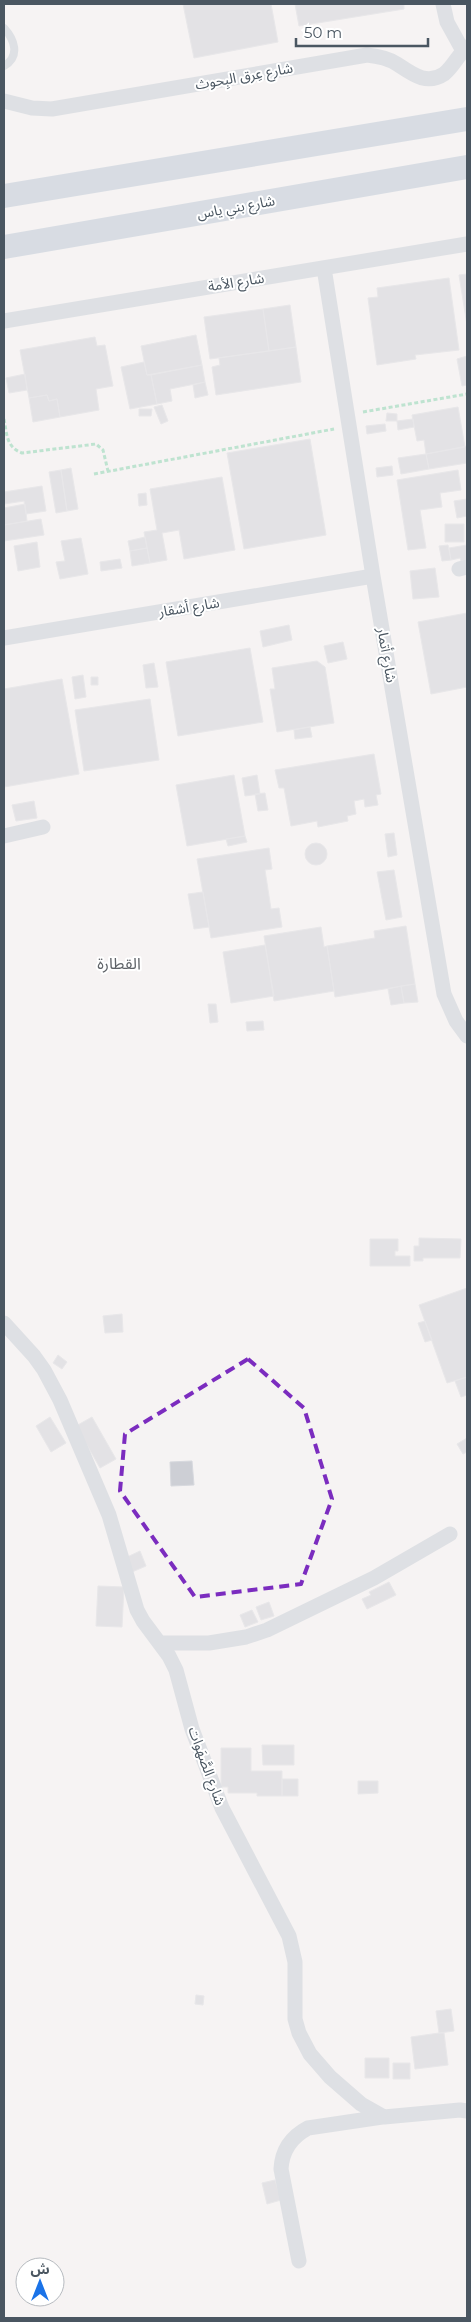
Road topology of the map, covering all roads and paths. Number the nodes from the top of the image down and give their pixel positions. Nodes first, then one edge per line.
1 (443, 4) edge
2 (4, 28) edge
3 (465, 49) edge
4 (4, 66) edge
5 (4, 101) edge
6 (467, 119) edge
7 (467, 168) edge
8 (4, 196) edge
9 (467, 244) edge
10 (4, 248) edge
11 (324, 268) junction
12 (4, 321) edge
13 (467, 394) edge
14 (4, 419) edge
15 (349, 420) junction
16 (108, 472) junction
17 (94, 474) dead end
18 (373, 576) junction
19 (4, 638) edge
20 (43, 827) dead end
21 (4, 836) edge
22 (466, 1034) edge
23 (4, 1323) edge
24 (450, 1534) dead end
25 (160, 1643) junction
26 (467, 2111) edge
27 (384, 2117) junction
28 (299, 2261) dead end

1 - 3 street
2 - 4 lane
3 - 5 street, شارع عِرق البِحوث
6 - 8 main road
7 - 10 main road, شارع بني ياس
9 - 11 street, شارع الأمة
11 - 12 street, شارع الأمة
11 - 15 street, شارع أتمار
13 - 15 path
14 - 16 path
15 - 16 path
15 - 18 street, شارع أتمار
16 - 17 path
18 - 19 street, شارع أشقار
18 - 22 street, شارع أتمار
20 - 21 street
23 - 25 street, شارع الصَّهَوات
24 - 25 street
25 - 27 street, شارع الصَّهَوات
26 - 27 street
27 - 28 street

